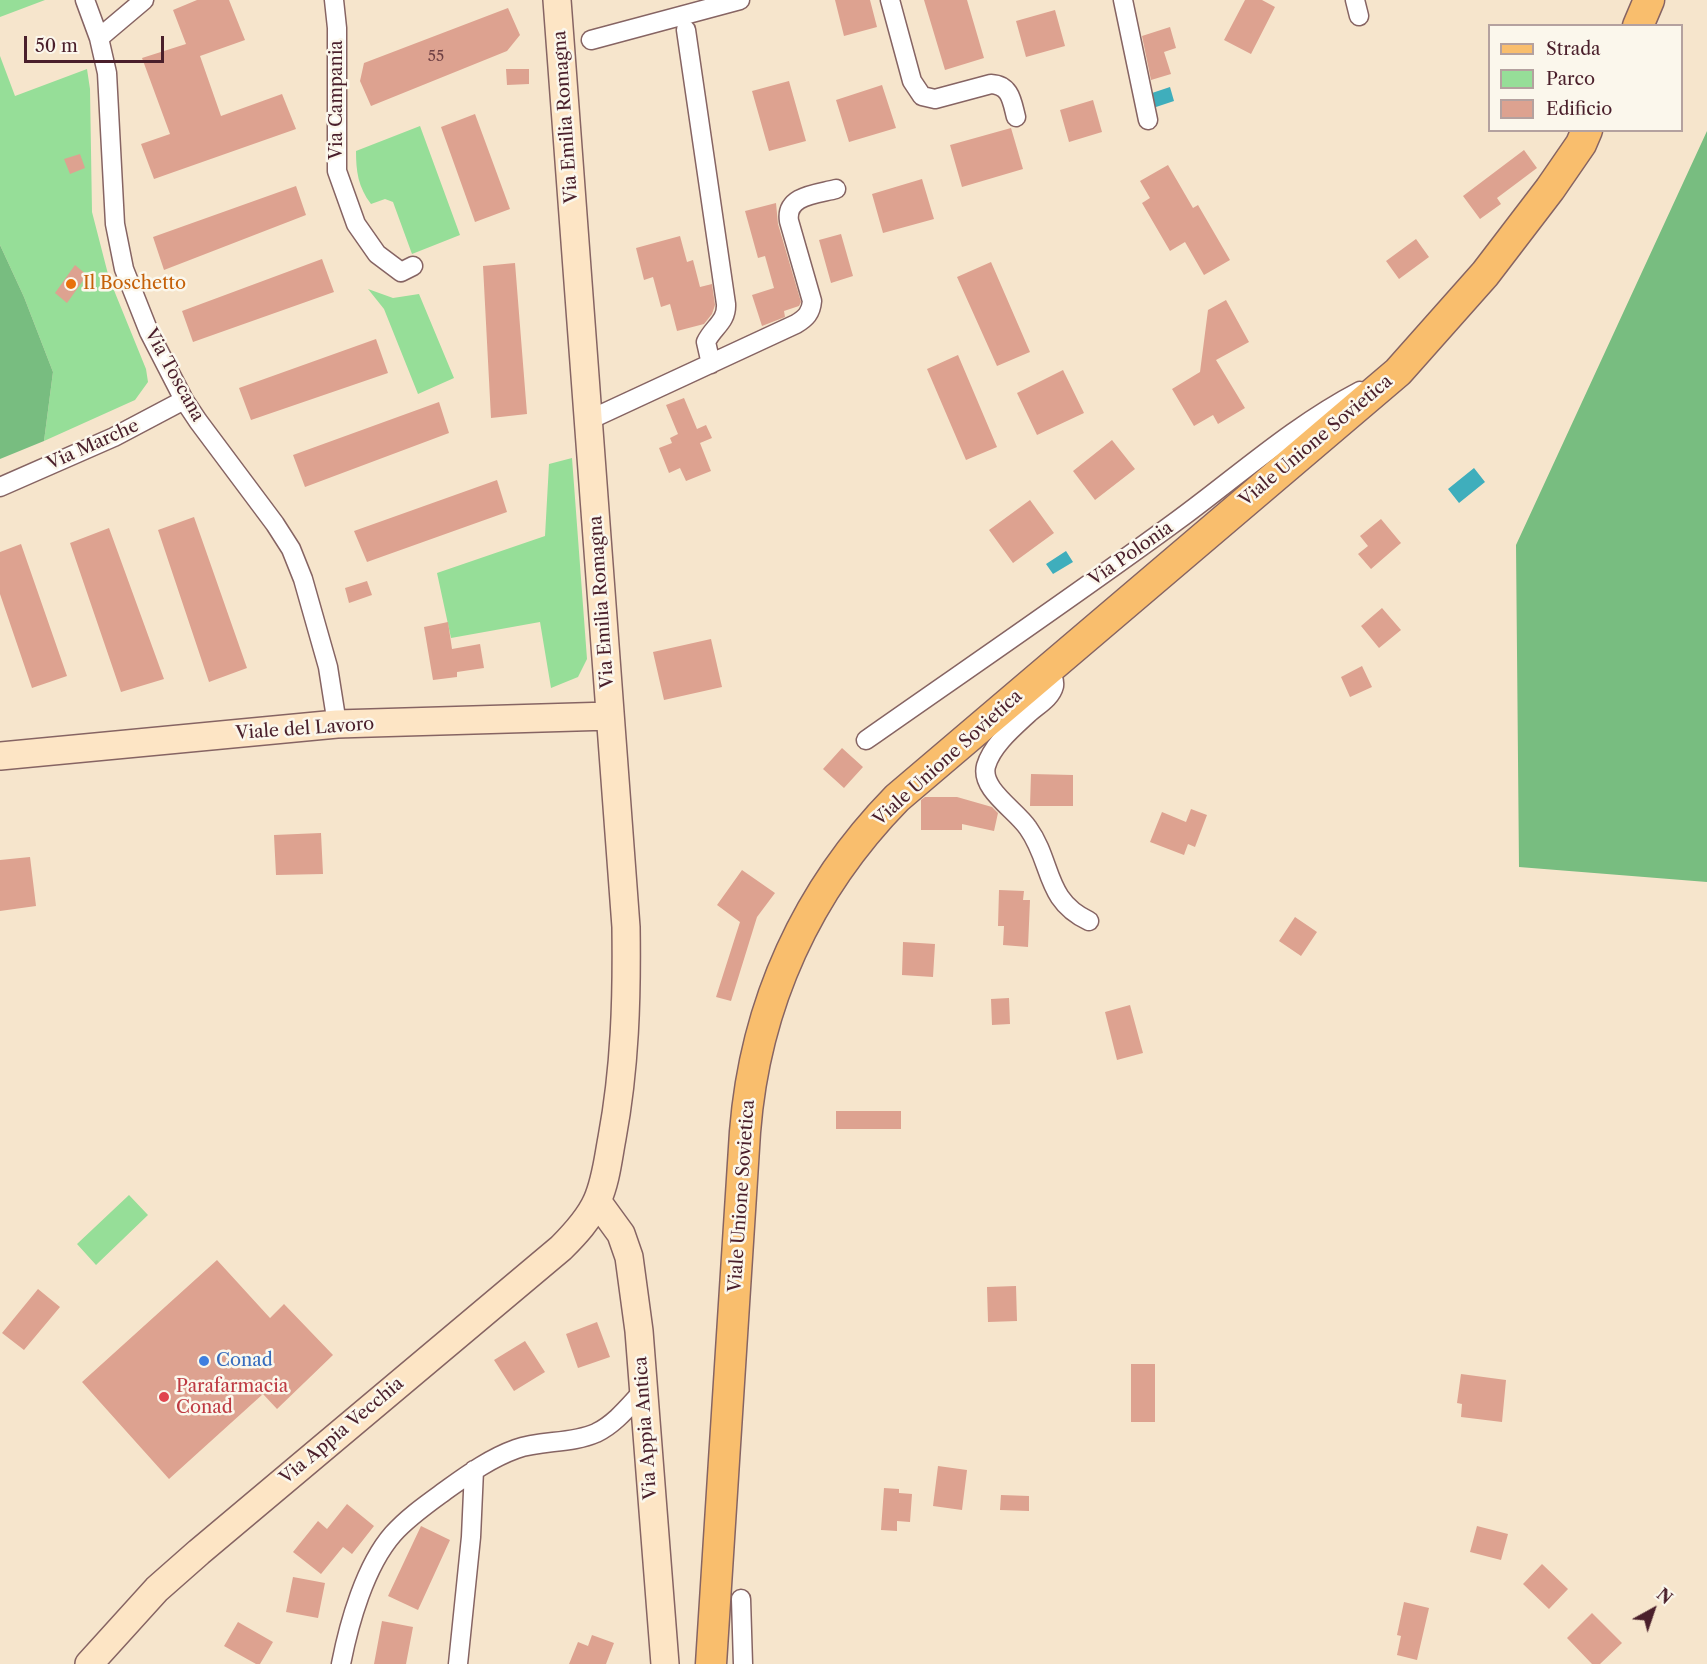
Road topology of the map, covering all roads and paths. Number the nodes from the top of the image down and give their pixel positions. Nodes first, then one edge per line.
1 (85, 0) edge
2 (144, 0) edge
3 (334, 0) edge
4 (557, 0) edge
5 (740, 0) edge
6 (890, 0) edge
7 (1123, 0) edge
8 (1649, 0) edge
9 (1639, 24) edge
10 (686, 30) dead end
11 (99, 38) junction
12 (591, 40) dead end
13 (1016, 117) dead end
14 (1148, 120) dead end
15 (1586, 132) edge
16 (836, 189) dead end
17 (413, 266) dead end
18 (711, 364) junction
19 (1398, 372) junction
20 (184, 400) junction
21 (589, 420) junction
22 (0, 487) edge
23 (1048, 669) junction
24 (610, 716) junction
25 (337, 724) junction
26 (866, 740) dead end
27 (0, 756) edge
28 (1089, 921) dead end
29 (597, 1201) junction
30 (644, 1391) junction
31 (474, 1470) junction
32 (734, 1599) junction
33 (89, 1664) edge
34 (340, 1664) edge
35 (458, 1664) edge
36 (665, 1664) edge
37 (711, 1664) edge
38 (743, 1664) edge

1 - 11 street, Via Toscana
2 - 11 street
3 - 17 street, Via Campania
4 - 21 main road, Via Emilia Romagna
5 - 12 street
6 - 13 street
7 - 14 street
8 - 9 main road
10 - 18 street
11 - 20 street, Via Toscana
15 - 19 main road, Viale Unione Sovietica
16 - 18 street
18 - 21 street
19 - 23 main road, Viale Unione Sovietica
19 - 26 street, Via Polonia
20 - 22 street, Via Marche
20 - 25 street, Via Toscana
21 - 24 main road, Via Emilia Romagna
23 - 28 street
23 - 32 main road, Viale Unione Sovietica
24 - 25 main road, Viale del Lavoro
24 - 29 main road, Via Emilia Romagna
25 - 27 main road, Viale del Lavoro
29 - 30 main road, Via Appia Antica
29 - 33 main road, Via Appia Vecchia
30 - 31 street
30 - 36 main road, Via Appia Antica
31 - 34 street
31 - 35 street
32 - 37 main road, Viale Unione Sovietica
32 - 38 street

